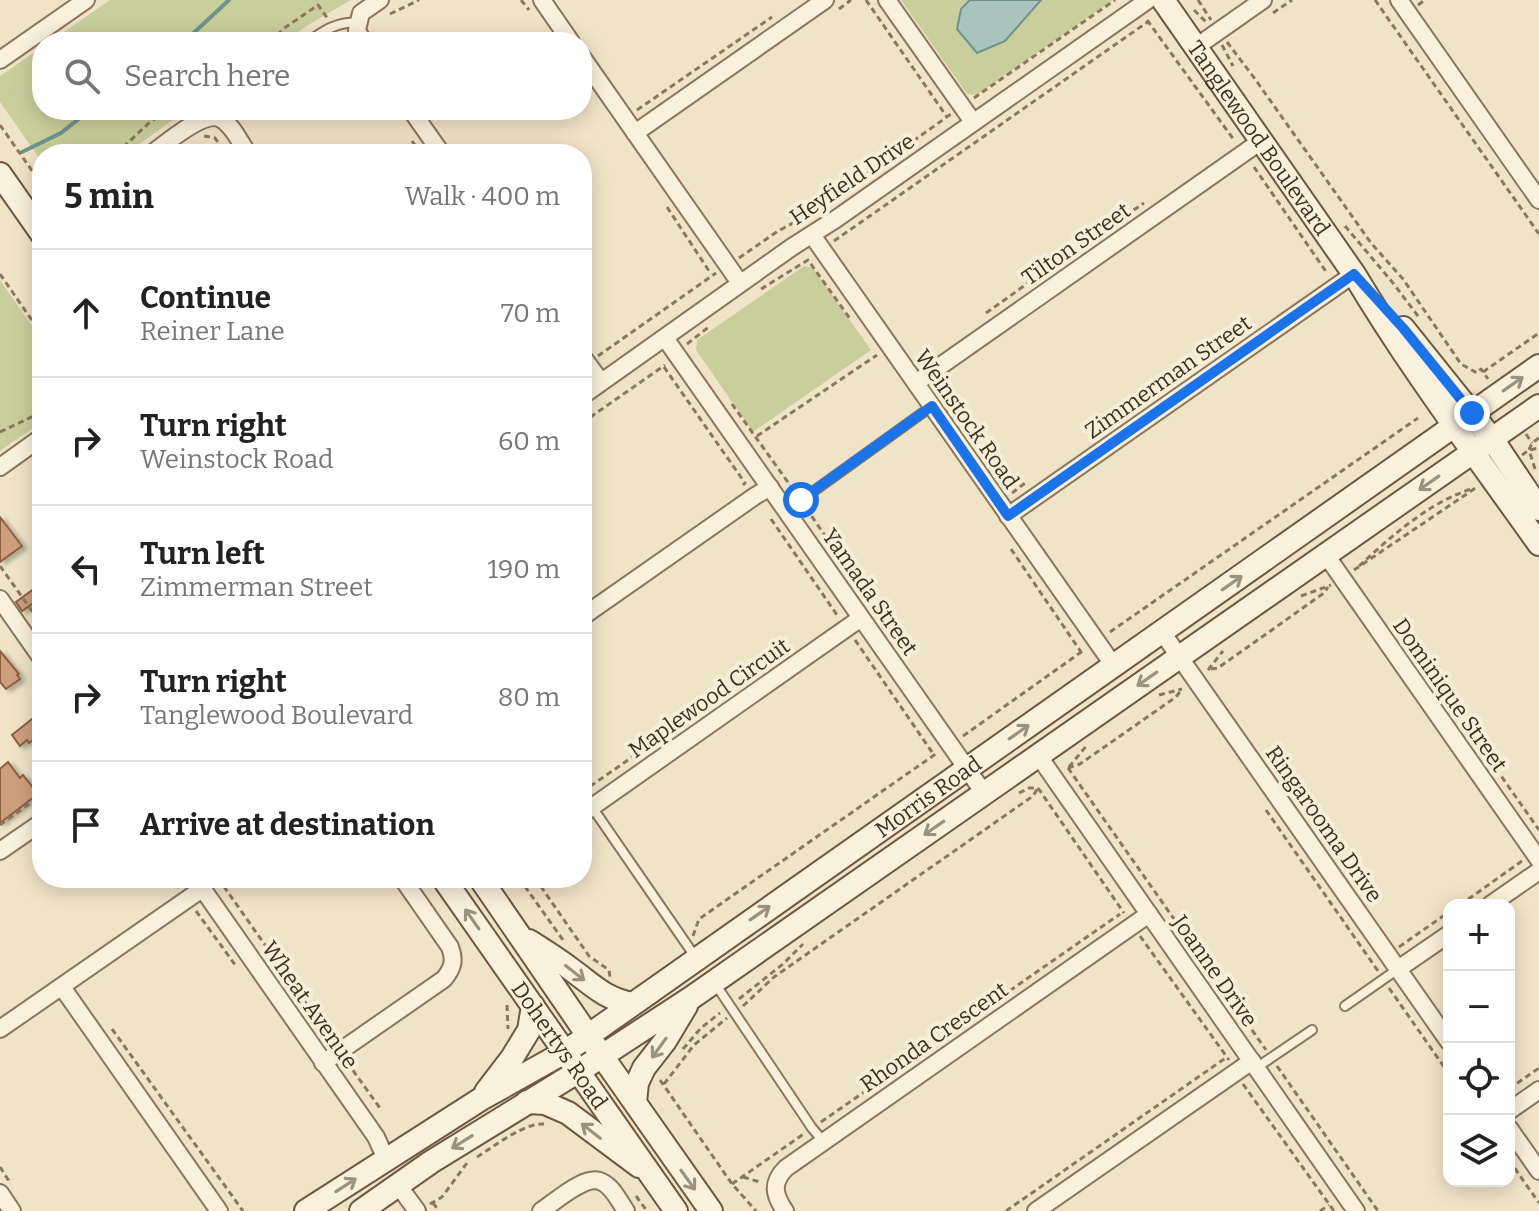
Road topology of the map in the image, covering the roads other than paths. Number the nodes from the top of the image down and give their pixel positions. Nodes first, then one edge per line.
1 (86, 0) edge
2 (542, 0) edge
3 (825, 0) edge
4 (887, 0) edge
5 (1263, 0) edge
6 (1399, 0) edge
7 (1143, 3) edge
8 (1172, 3) edge
9 (383, 8) edge
10 (358, 22) junction
11 (40, 32) edge
12 (324, 32) edge
13 (358, 32) edge
14 (564, 32) edge
15 (32, 38) edge
16 (1210, 38) junction
17 (0, 60) edge
18 (592, 71) edge
19 (200, 120) edge
20 (223, 120) edge
21 (418, 120) edge
22 (973, 122) junction
23 (635, 133) junction
24 (1261, 141) junction
25 (165, 144) edge
26 (241, 144) edge
27 (435, 144) edge
28 (0, 174) edge
29 (1539, 200) edge
30 (32, 220) edge
31 (812, 235) junction
32 (1354, 274) junction
33 (740, 283) junction
34 (665, 338) junction
35 (1539, 366) edge
36 (592, 370) edge
37 (601, 382) junction
38 (916, 383) junction
39 (592, 389) edge
40 (932, 406) junction
41 (1539, 406) edge
42 (1463, 419) junction
43 (32, 444) edge
44 (1483, 445) junction
45 (0, 467) edge
46 (770, 487) junction
47 (1539, 509) edge
48 (786, 511) junction
49 (1008, 516) junction
50 (1539, 544) edge
51 (1326, 555) junction
52 (0, 599) edge
53 (592, 610) edge
54 (861, 618) junction
55 (1162, 632) junction
56 (32, 645) edge
57 (1180, 657) junction
58 (1114, 666) junction
59 (1038, 755) junction
60 (967, 769) junction
61 (984, 793) junction
62 (592, 807) edge
63 (592, 818) edge
64 (32, 829) edge
65 (0, 851) edge
66 (1537, 856) edge
67 (1539, 871) edge
68 (191, 888) edge
69 (201, 888) edge
70 (409, 888) edge
71 (450, 888) edge
72 (487, 888) edge
73 (1499, 899) edge
74 (1149, 914) junction
75 (520, 935) junction
76 (1443, 938) edge
77 (691, 950) junction
78 (1398, 969) junction
79 (713, 982) junction
80 (62, 987) junction
81 (691, 998) junction
82 (632, 1004) junction
83 (533, 1006) junction
84 (1345, 1006) dead end
85 (0, 1029) edge
86 (1312, 1030) dead end
87 (1443, 1033) edge
88 (587, 1035) junction
89 (565, 1052) junction
90 (602, 1056) junction
91 (323, 1063) junction
92 (1254, 1065) junction
93 (579, 1071) junction
94 (1539, 1090) edge
95 (481, 1099) junction
96 (527, 1102) junction
97 (635, 1102) junction
98 (1515, 1107) edge
99 (1515, 1137) edge
100 (823, 1141) junction
101 (386, 1159) junction
102 (1539, 1171) edge
103 (650, 1173) junction
104 (398, 1185) junction
105 (0, 1193) edge
106 (1353, 1210) edge
107 (12, 1211) edge
108 (219, 1211) edge
109 (306, 1211) edge
110 (361, 1211) edge
111 (417, 1211) edge
112 (541, 1211) edge
113 (626, 1211) edge
114 (676, 1211) edge
115 (711, 1211) edge
116 (785, 1211) edge
117 (1036, 1211) edge

1 - 11 street
2 - 14 street
3 - 23 street
4 - 22 street
5 - 16 street
6 - 29 street
7 - 22 street, Heyfield Drive
8 - 16 street, Tanglewood Boulevard
9 - 10 street
10 - 12 lane
10 - 13 street
15 - 17 street
16 - 24 street, Tanglewood Boulevard
18 - 23 street
19 - 25 street
20 - 26 street
21 - 27 street
22 - 31 street, Heyfield Drive
23 - 33 street
24 - 32 street, Tanglewood Boulevard
24 - 38 street, Tilton Street
28 - 30 street
31 - 33 street, Heyfield Drive
31 - 38 street, Weinstock Road
32 - 42 street, Tanglewood Boulevard
32 - 49 street, Zimmerman Street
33 - 34 street, Heyfield Drive
34 - 37 street, Heyfield Drive
34 - 46 street, Yamada Street
42 -> 35 street, Morris Road
36 - 37 street
37 - 39 street, Heyfield Drive
38 - 40 street, Weinstock Road
40 - 48 lane
40 - 49 street, Weinstock Road
41 - 44 street, Morris Road
42 - 44 street, Tanglewood Boulevard
55 -> 42 street, Morris Road
43 - 45 street
44 - 47 street
44 - 50 street
44 -> 51 street, Morris Road
46 - 48 street, Yamada Street
46 - 53 street
48 - 54 street, Yamada Street
49 - 58 street, Weinstock Road
51 - 57 street, Morris Road
51 - 66 street, Dominique Street
52 - 56 street
54 - 60 street, Yamada Street
54 - 62 street, Maplewood Circuit
55 - 57 street, Ringarooma Drive
55 - 58 street, Morris Road
57 -> 59 street, Morris Road
57 - 78 street, Ringarooma Drive
60 -> 58 street, Morris Road
59 - 61 street, Morris Road
59 - 74 street, Joanne Drive
60 - 61 street, Yamada Street
77 -> 60 street, Morris Road
61 -> 79 street, Morris Road
63 - 77 lane
64 - 65 street
67 - 73 street
68 - 80 street
69 - 91 street, Wheat Avenue
70 - 91 street
83 -> 71 street, Dohertys Road
72 - 75 street, Dohertys Road
74 - 92 street, Joanne Drive
74 - 100 street, Rhonda Crescent
75 -> 82 street
75 - 88 street, Dohertys Road
76 - 78 street
77 - 82 street, Morris Road
78 - 84 lane
78 - 87 street, Ringarooma Drive
79 - 81 street, Morris Road
79 - 100 lane
80 - 85 street
80 - 108 street
81 - 90 street, Morris Road
81 -> 97 street
82 - 88 street, Morris Road
83 - 89 street, Dohertys Road
83 - 95 street
86 - 92 lane
88 - 89 street, Morris Road
88 - 90 street, Dohertys Road
89 - 93 street, Dohertys Road
89 - 95 street, Morris Road
90 - 93 street, Morris Road
90 - 97 street, Dohertys Road
91 - 101 street, Wheat Avenue
92 - 106 street, Joanne Drive
92 - 117 street
93 - 96 street, Morris Road
93 - 103 street, Dohertys Road
94 - 98 street
95 - 101 street, Morris Road
103 -> 96 street
96 -> 104 street, Morris Road
97 -> 115 street, Dohertys Road
99 - 102 street
100 - 116 street, Rhonda Crescent
101 - 104 street
109 -> 101 street, Morris Road
103 - 114 street, Dohertys Road
104 - 110 street, Morris Road
104 - 111 street
105 - 107 street
112 - 113 street

